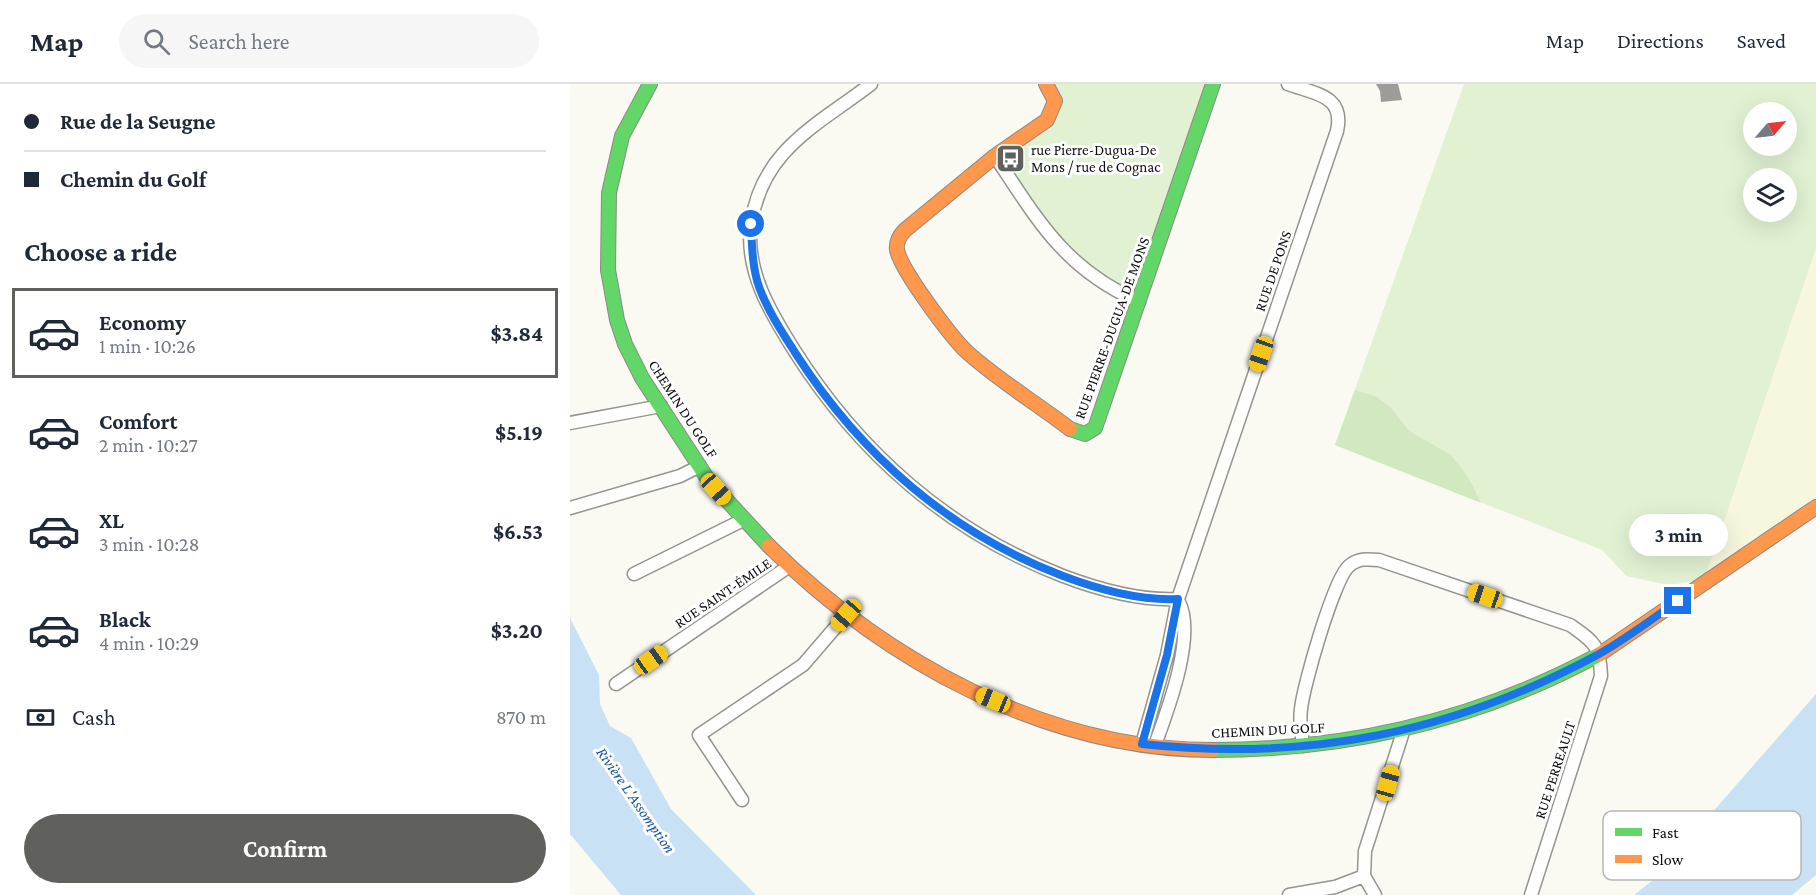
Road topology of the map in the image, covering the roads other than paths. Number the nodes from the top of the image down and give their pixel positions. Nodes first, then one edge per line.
1 (650, 84) edge
2 (871, 84) edge
3 (1047, 84) edge
4 (1213, 84) edge
5 (1288, 84) edge
6 (995, 156) junction
7 (1139, 302) junction
8 (660, 406) junction
9 (570, 423) edge
10 (700, 466) junction
11 (1816, 507) edge
12 (570, 508) edge
13 (743, 520) junction
14 (788, 567) junction
15 (634, 574) dead end
16 (1178, 599) junction
17 (846, 615) junction
18 (1600, 654) junction
19 (616, 684) dead end
20 (1403, 732) junction
21 (1149, 744) junction
22 (1303, 746) junction
23 (742, 800) dead end
24 (1364, 876) junction
25 (1289, 895) edge
26 (1375, 895) edge
27 (1531, 895) edge

1 - 8 street, CHEMIN DU GOLF
2 - 16 street
3 - 6 street, RUE PIERRE-DUGUA-DE MONS
4 - 7 street, RUE PIERRE-DUGUA-DE MONS
5 - 16 street, RUE DE PONS
6 - 7 street
6 - 7 street, RUE PIERRE-DUGUA-DE MONS
8 - 9 street
8 - 10 street, CHEMIN DU GOLF
10 - 12 street
10 - 13 street, CHEMIN DU GOLF
11 - 18 street, CHEMIN DU GOLF
13 - 14 street, CHEMIN DU GOLF
13 - 15 street
14 - 17 street, CHEMIN DU GOLF
14 - 19 street, RUE SAINT-ÉMILE
16 - 21 street
17 - 21 street, CHEMIN DU GOLF
17 - 23 street
18 - 20 street, CHEMIN DU GOLF
18 - 22 street
18 - 27 street, RUE PERREAULT
20 - 22 street, CHEMIN DU GOLF
20 - 24 street
21 - 22 street, CHEMIN DU GOLF
24 - 25 street
24 - 26 street

